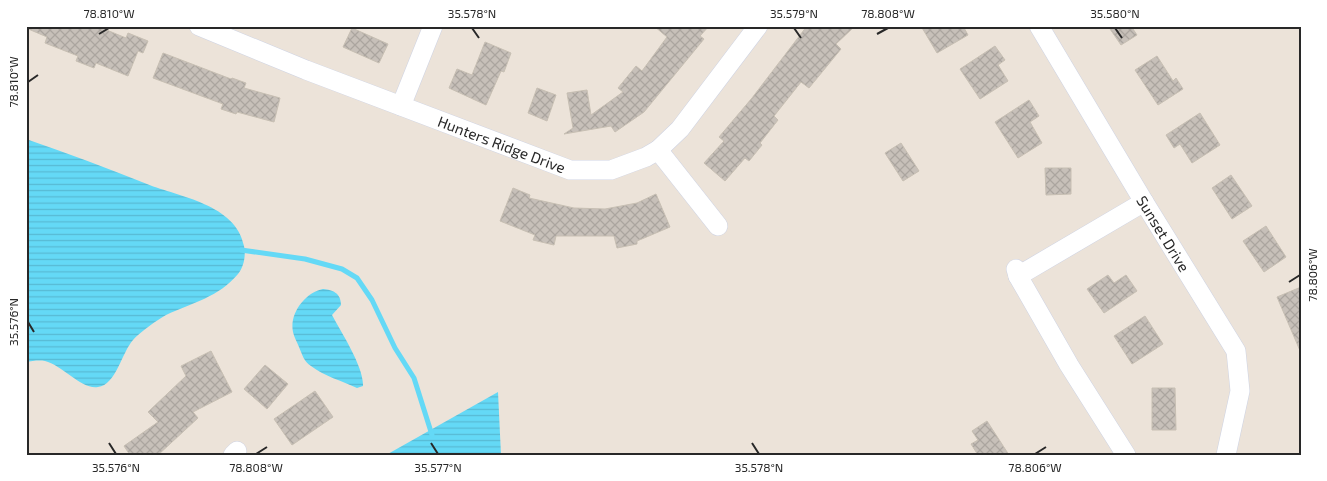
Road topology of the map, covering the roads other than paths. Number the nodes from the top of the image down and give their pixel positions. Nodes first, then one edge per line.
1 (199, 26) edge
2 (433, 26) edge
3 (758, 26) edge
4 (1040, 26) edge
5 (401, 106) junction
6 (658, 150) junction
7 (1144, 202) junction
8 (718, 226) dead end
9 (1126, 455) edge
10 (1226, 455) edge

1 - 5 street, Hunters Ridge Drive
2 - 5 street
3 - 6 street, Hunters Ridge Drive
4 - 7 street, Sunset Drive
5 - 6 street, Hunters Ridge Drive
6 - 8 street
7 - 9 street
7 - 10 street, Sunset Drive

